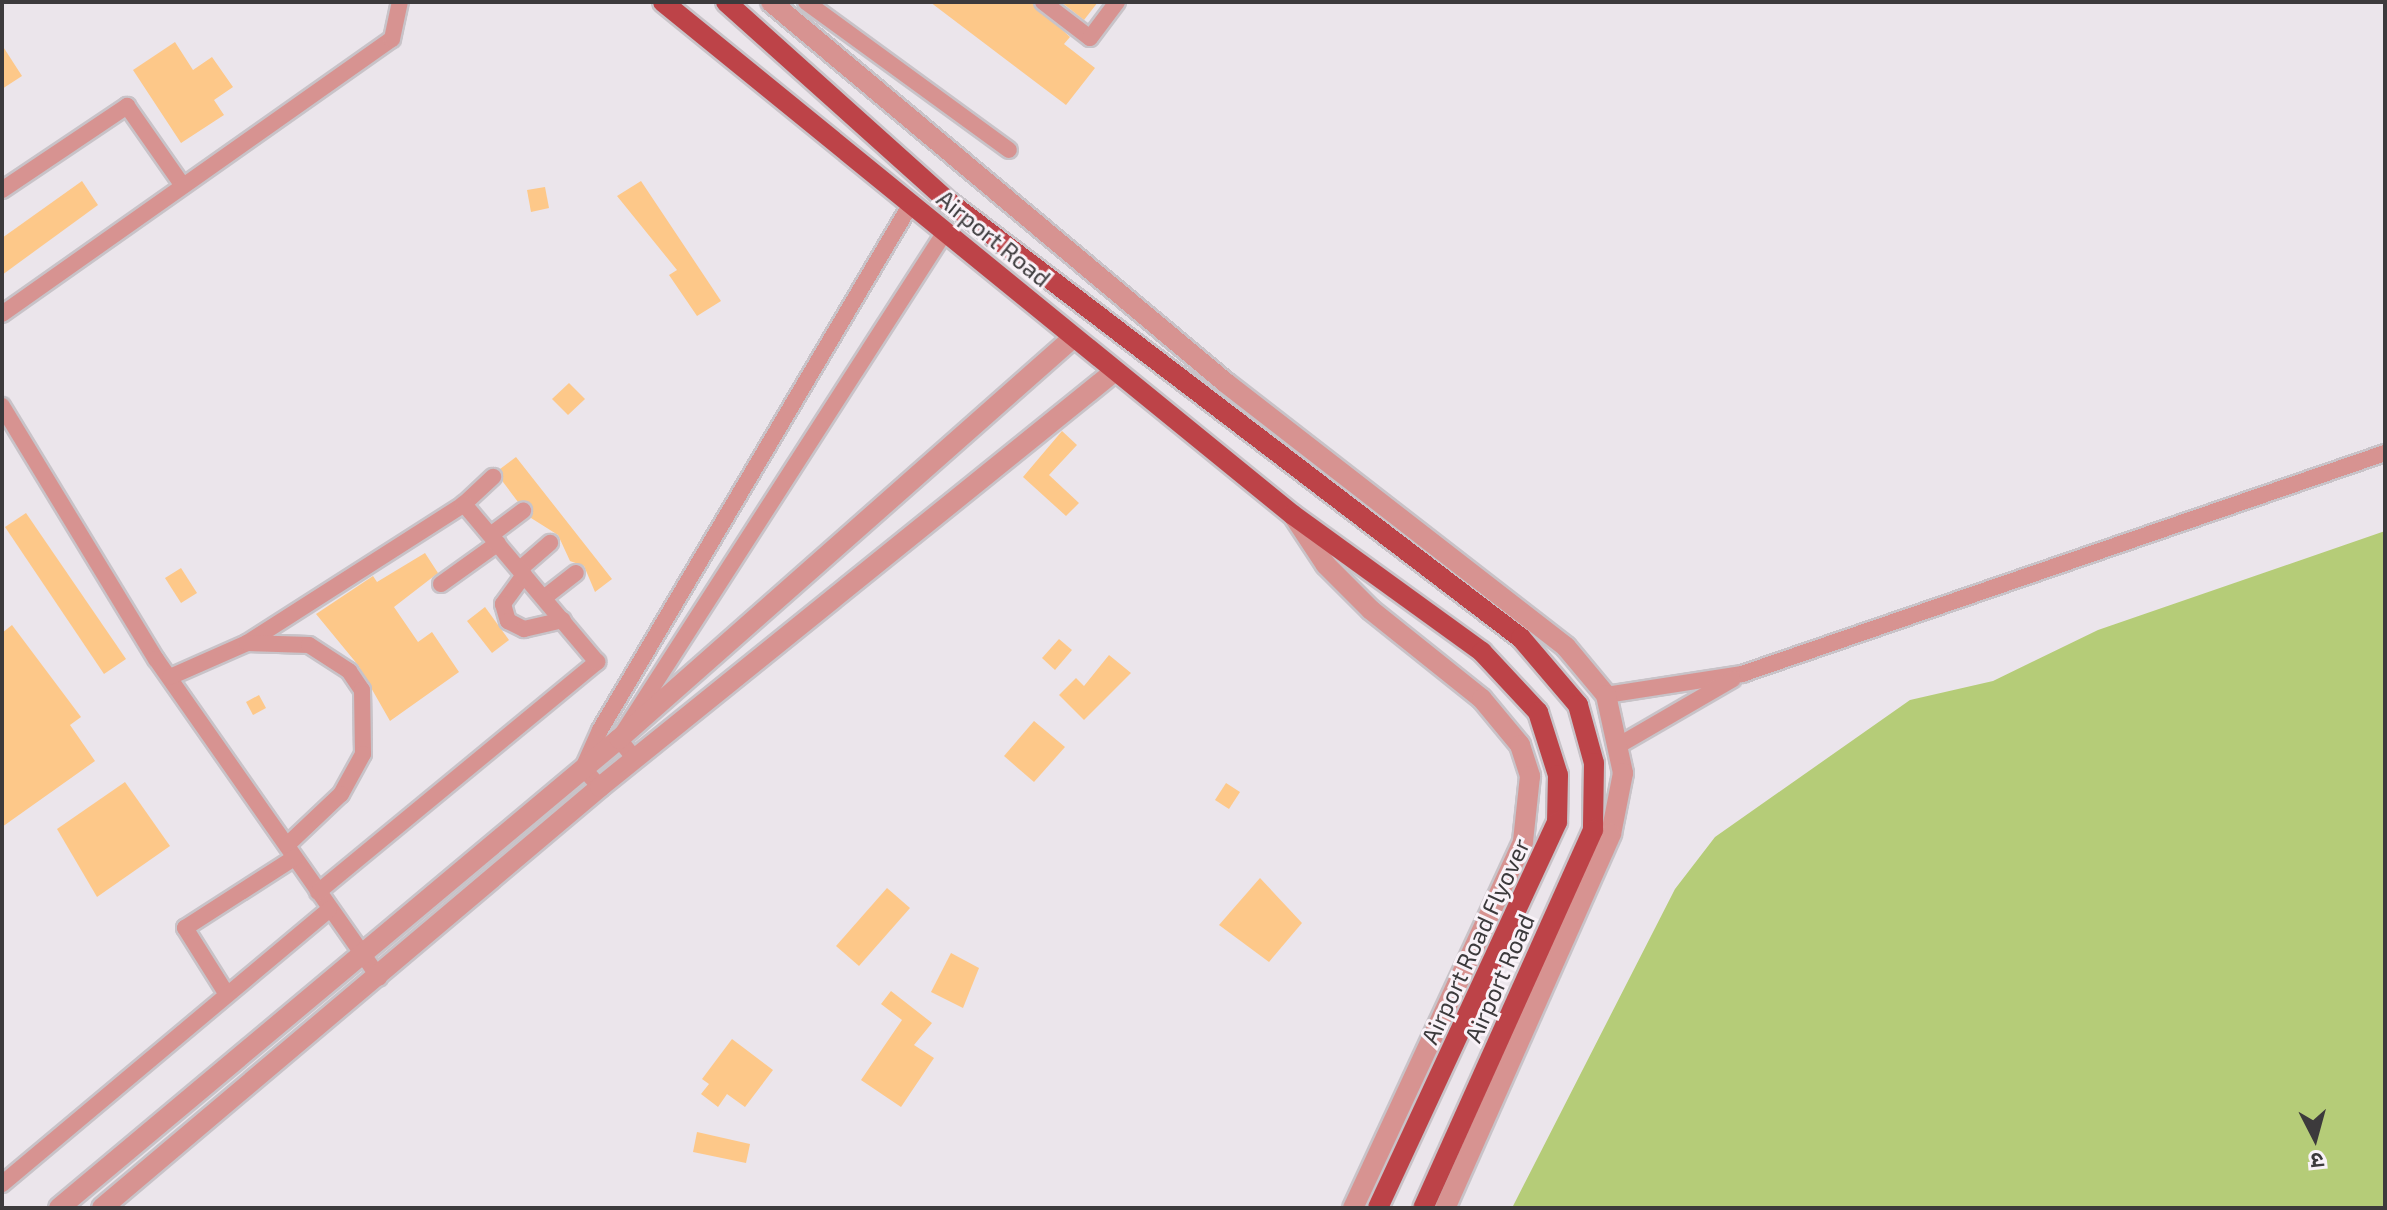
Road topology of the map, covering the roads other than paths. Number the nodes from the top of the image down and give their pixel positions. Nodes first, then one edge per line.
1 (400, 2) edge
2 (663, 2) edge
3 (726, 2) edge
4 (771, 2) edge
5 (806, 2) edge
6 (1043, 2) edge
7 (1117, 2) edge
8 (1009, 150) dead end
9 (181, 183) junction
10 (2, 190) edge
11 (911, 204) junction
12 (945, 232) junction
13 (2, 314) edge
14 (1074, 337) junction
15 (1115, 371) junction
16 (2, 406) edge
17 (2385, 453) edge
18 (493, 477) dead end
19 (464, 504) junction
20 (523, 511) dead end
21 (1293, 515) junction
22 (495, 539) junction
23 (550, 543) dead end
24 (522, 572) junction
25 (576, 573) dead end
26 (441, 584) dead end
27 (545, 597) junction
28 (563, 620) junction
29 (247, 643) junction
30 (1742, 674) junction
31 (170, 677) junction
32 (1606, 695) junction
33 (619, 739) junction
34 (1621, 744) junction
35 (635, 759) junction
36 (583, 768) junction
37 (600, 787) junction
38 (291, 852) junction
39 (318, 892) junction
40 (329, 910) junction
41 (361, 954) junction
42 (379, 978) junction
43 (226, 993) junction
44 (2, 1184) edge
45 (59, 1208) edge
46 (102, 1208) edge
47 (1353, 1208) edge
48 (1378, 1208) edge
49 (1423, 1208) edge
50 (1445, 1208) edge

1 - 9 street
2 - 11 main road, Airport Road
3 - 49 main road, Airport Road
4 - 32 street
5 - 8 street
6 - 7 street
9 - 10 street
9 - 13 street
11 - 12 main road, Airport Road
11 - 36 street
12 - 14 main road, Airport Road
12 - 33 street
14 - 15 main road, Airport Road
14 - 33 street
15 - 21 main road, Airport Road
15 - 35 street
16 - 31 street
17 - 30 street
18 - 19 street
19 - 22 street
19 - 29 street
20 - 22 street
21 - 47 street
21 - 48 main road, Airport Road Flyover
22 - 24 street
22 - 26 street
23 - 24 street
24 - 27 street
24 - 28 street
25 - 27 street
27 - 28 street
28 - 39 street
29 - 31 street
29 - 38 street
30 - 32 street
30 - 34 street
31 - 38 street
32 - 34 street
33 - 35 street
33 - 36 street
34 - 50 street
35 - 37 street
36 - 37 street
36 - 41 street
37 - 42 street
38 - 39 street
38 - 43 street
39 - 40 street
40 - 41 street
40 - 43 street
41 - 42 street
41 - 45 street
42 - 46 street
43 - 44 street

